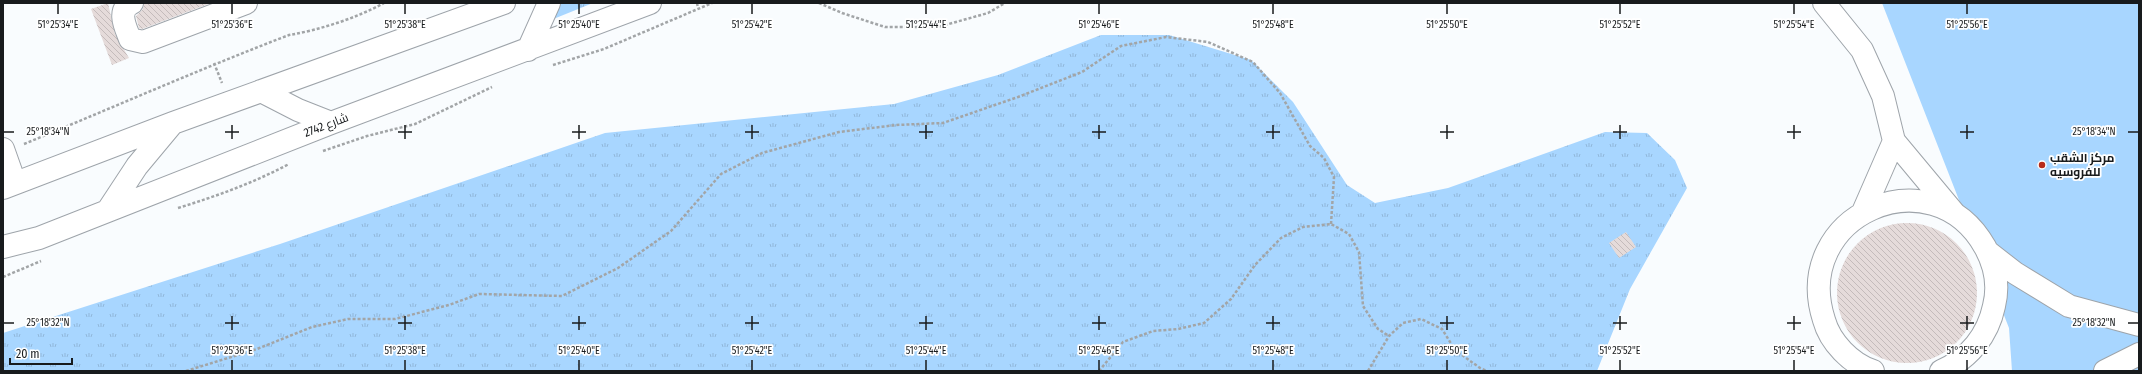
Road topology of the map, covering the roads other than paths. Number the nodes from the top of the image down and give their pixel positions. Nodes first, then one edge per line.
1 (132, 3) edge
2 (246, 3) edge
3 (504, 3) edge
4 (549, 3) edge
5 (650, 3) edge
6 (1829, 5) edge
7 (528, 50) junction
8 (261, 91) junction
9 (173, 123) junction
10 (331, 123) junction
11 (1894, 141) junction
12 (4, 150) edge
13 (9, 185) edge
14 (108, 210) junction
15 (1863, 212) junction
16 (1956, 215) junction
17 (3, 247) edge
18 (1988, 252) junction
19 (2139, 325) edge
20 (2139, 354) edge
21 (1873, 371) edge
22 (1941, 371) edge
23 (2105, 371) edge

1 - 2 street
3 - 8 street
4 - 7 street
5 - 7 street, شارع 2742
6 - 11 street
7 - 10 street, شارع 2742
8 - 9 street
8 - 10 street
9 - 13 street
9 - 14 street
10 - 14 street, شارع 2742
11 - 15 street
11 - 16 street
12 - 13 street
14 - 17 street, شارع 2742
15 - 16 street
15 - 21 street
16 - 18 street
18 - 19 street
18 - 22 street
20 - 23 street

